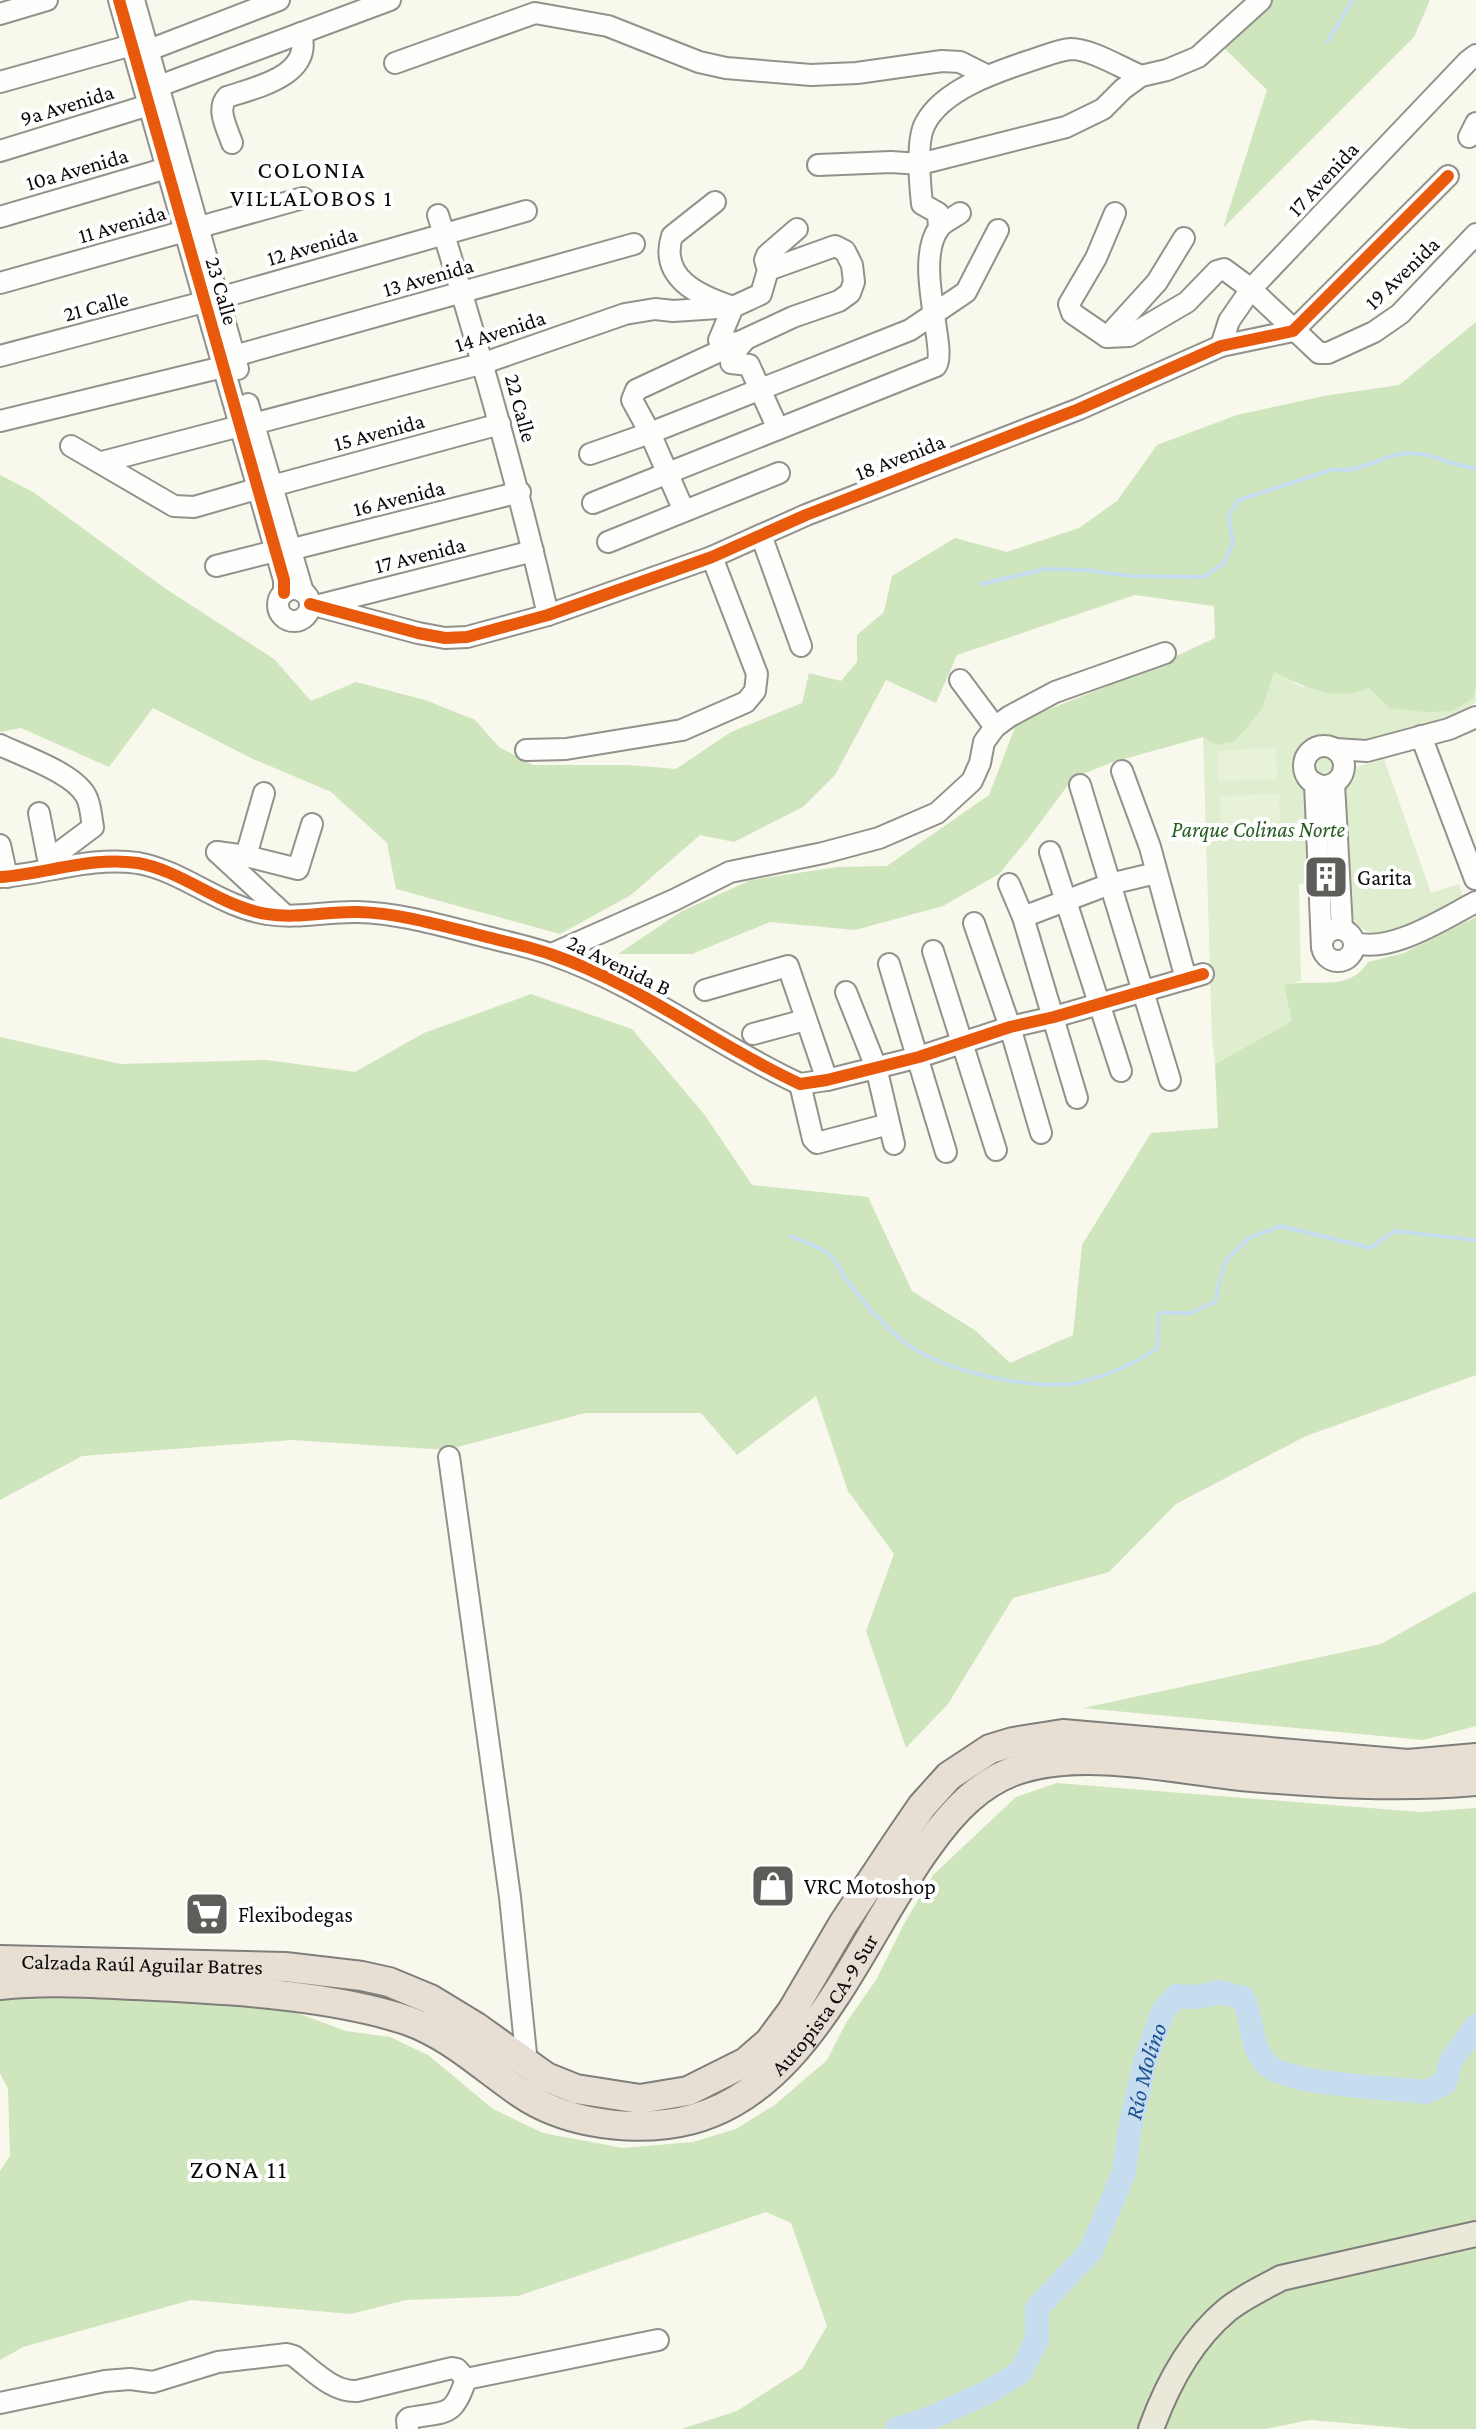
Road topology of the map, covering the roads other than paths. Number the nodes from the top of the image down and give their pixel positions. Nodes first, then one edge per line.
1 (47, 0) edge
2 (119, 0) edge
3 (134, 0) edge
4 (279, 0) edge
5 (390, 0) edge
6 (1261, 0) edge
7 (529, 6) edge
8 (0, 14) edge
9 (301, 33) junction
10 (140, 48) junction
11 (1473, 60) edge
12 (395, 63) dead end
13 (986, 75) junction
14 (1141, 76) junction
15 (0, 82) edge
16 (159, 86) junction
17 (149, 105) junction
18 (232, 143) dead end
19 (0, 151) edge
20 (920, 164) junction
21 (818, 165) dead end
22 (167, 168) junction
23 (1448, 176) dead end
24 (303, 198) dead end
25 (715, 202) dead end
26 (526, 211) dead end
27 (960, 213) dead end
28 (1115, 213) dead end
29 (0, 217) edge
30 (441, 224) junction
31 (939, 228) junction
32 (797, 229) dead end
33 (192, 230) junction
34 (998, 230) dead end
35 (1476, 234) edge
36 (1184, 238) dead end
37 (634, 244) dead end
38 (768, 270) junction
39 (1157, 282) junction
40 (0, 283) edge
41 (1251, 289) junction
42 (462, 292) junction
43 (212, 300) junction
44 (1181, 305) junction
45 (733, 307) junction
46 (932, 317) junction
47 (1293, 331) junction
48 (1107, 337) junction
49 (744, 341) junction
50 (1221, 346) junction
51 (0, 356) edge
52 (229, 362) junction
53 (484, 363) junction
54 (760, 389) junction
55 (0, 421) edge
56 (500, 424) junction
57 (247, 425) junction
58 (778, 429) junction
59 (650, 433) junction
60 (71, 446) dead end
61 (590, 454) dead end
62 (102, 462) junction
63 (779, 473) dead end
64 (668, 474) junction
65 (264, 488) junction
66 (520, 492) junction
67 (593, 503) dead end
68 (684, 511) junction
69 (761, 535) junction
70 (608, 542) dead end
71 (282, 550) junction
72 (533, 551) junction
73 (712, 557) junction
74 (216, 566) dead end
75 (304, 599) junction
76 (548, 615) junction
77 (801, 646) dead end
78 (1165, 653) dead end
79 (960, 680) dead end
80 (1476, 717) edge
81 (995, 727) junction
82 (1421, 736) junction
83 (0, 745) edge
84 (1335, 749) junction
85 (526, 750) dead end
86 (1367, 751) junction
87 (1122, 771) dead end
88 (1331, 780) junction
89 (1080, 785) dead end
90 (264, 793) dead end
91 (39, 813) dead end
92 (312, 824) dead end
93 (0, 845) edge
94 (1050, 852) dead end
95 (246, 856) junction
96 (49, 864) junction
97 (1156, 873) junction
98 (4, 877) edge
99 (1475, 879) edge
100 (1009, 884) dead end
101 (1110, 884) junction
102 (1329, 891) junction
103 (1066, 899) junction
104 (1476, 902) edge
105 (285, 915) junction
106 (1023, 917) junction
107 (974, 923) dead end
108 (1349, 936) junction
109 (933, 951) dead end
110 (552, 954) junction
111 (889, 964) dead end
112 (705, 990) dead end
113 (846, 992) dead end
114 (1143, 992) junction
115 (1101, 1004) junction
116 (1054, 1017) junction
117 (805, 1020) junction
118 (1010, 1027) junction
119 (753, 1034) dead end
120 (962, 1041) junction
121 (919, 1057) junction
122 (876, 1067) junction
123 (1121, 1071) dead end
124 (827, 1080) junction
125 (1170, 1080) dead end
126 (800, 1084) junction
127 (1077, 1098) dead end
128 (1041, 1133) dead end
129 (996, 1150) dead end
130 (946, 1152) dead end
131 (449, 1457) dead end
132 (1476, 1758) edge
133 (1476, 1781) edge
134 (0, 1960) edge
135 (285, 1967) junction
136 (0, 1985) edge
137 (276, 1996) junction
138 (527, 2064) junction
139 (1476, 2234) edge
140 (658, 2340) dead end
141 (466, 2379) junction
142 (0, 2403) edge
143 (408, 2429) edge
144 (1151, 2429) edge

1 - 8 street
2 - 10 street, 23 Calle
3 - 10 street, 23 Calle
4 - 10 street
5 - 9 street
6 - 14 street
7 - 12 street
7 - 13 street
9 - 16 street
9 - 18 street
10 - 15 street
10 - 16 street, 23 Calle
10 - 17 street, 23 Calle
11 - 41 street, 17 Avenida
13 - 14 street
13 - 20 street
14 - 20 street
16 - 33 street, 23 Calle
17 - 19 street, 9a Avenida
17 - 22 street, 23 Calle
20 - 21 street
20 - 31 street
22 - 29 street, 10a Avenida
22 - 33 street, 23 Calle
23 - 47 street
24 - 33 street, 11 Avenida
25 - 45 street
26 - 30 street, 12 Avenida
27 - 31 street
28 - 48 street
30 - 42 street, 22 Calle
30 - 43 street, 12 Avenida
31 - 46 street
32 - 38 street
33 - 40 street, 11 Avenida
33 - 43 street, 23 Calle
34 - 46 street
35 - 47 street, 19 Avenida
36 - 39 street
37 - 42 street, 13 Avenida
38 - 45 street, 14 Avenida
38 - 49 street
39 - 44 street
39 - 48 street
41 - 44 street
41 - 47 street
41 - 50 street, 17 Avenida
42 - 52 street, 13 Avenida
42 - 53 street, 22 Calle
43 - 51 street, 21 Calle
43 - 52 street, 23 Calle
44 - 48 street
45 - 49 street
45 - 53 street, 14 Avenida
46 - 54 street
46 - 58 street
47 - 50 street, 18 Avenida
49 - 54 street
49 - 59 street
50 - 69 street, 18 Avenida
52 - 55 street, 13 Avenida
52 - 57 street, 23 Calle
53 - 56 street, 22 Calle
53 - 57 street, 14 Avenida
54 - 58 street
54 - 59 street
56 - 65 street, 15 Avenida
56 - 66 street, 22 Calle
57 - 62 street, 14 Avenida
57 - 65 street, 23 Calle
58 - 64 street
59 - 61 street
59 - 64 street
60 - 62 street
62 - 65 street, 15 Avenida
63 - 68 street
64 - 67 street
64 - 68 street
65 - 71 street, 23 Calle
66 - 71 street, 16 Avenida
66 - 72 street, 22 Calle
68 - 70 street
69 - 73 street, 18 Avenida
69 - 77 street
71 - 74 street, 16 Avenida
71 - 75 street, 23 Calle
72 - 75 street, 17 Avenida
72 - 76 street, 22 Calle
73 - 76 street, 18 Avenida
73 - 85 street
75 - 76 street, 18 Avenida
78 - 81 street
79 - 81 street
80 - 82 street
81 - 110 street
82 - 86 street
82 - 99 street
83 - 96 street
84 - 86 street
84 - 88 street
84 - 88 street
86 - 88 street
87 - 97 street
88 - 102 street
89 - 101 street
90 - 95 street
91 - 96 street
92 - 95 street
93 - 98 street
94 - 103 street
95 - 105 street
96 - 98 street, 2a Avenida B
96 - 105 street, 2a Avenida B
97 - 101 street
97 - 114 street
100 - 106 street
101 - 103 street
101 - 114 street
102 - 108 street
102 - 108 street
103 - 106 street
103 - 115 street
104 - 108 street
105 - 110 street, 2a Avenida B
106 - 116 street
107 - 118 street
109 - 120 street
110 - 126 street, 2a Avenida B
111 - 121 street
112 - 117 street
113 - 122 street
114 - 115 street
114 - 125 street
115 - 116 street
115 - 123 street
116 - 118 street
116 - 127 street
117 - 119 street
117 - 124 street
118 - 120 street
118 - 128 street
120 - 121 street
120 - 129 street
121 - 122 street
121 - 130 street
122 - 124 street
122 - 126 street
124 - 126 street
131 - 138 street
132 - 138 highway, Autopista CA-9 Sur
133 - 137 highway, Autopista CA-9 Sur
134 - 135 highway, Calzada Raúl Aguilar Batres
135 - 137 highway
135 - 138 highway, Autopista CA-9 Sur
136 - 137 highway, Calzada Raúl Aguilar Batres
139 - 144 main road
140 - 141 street
141 - 142 street
141 - 143 street

